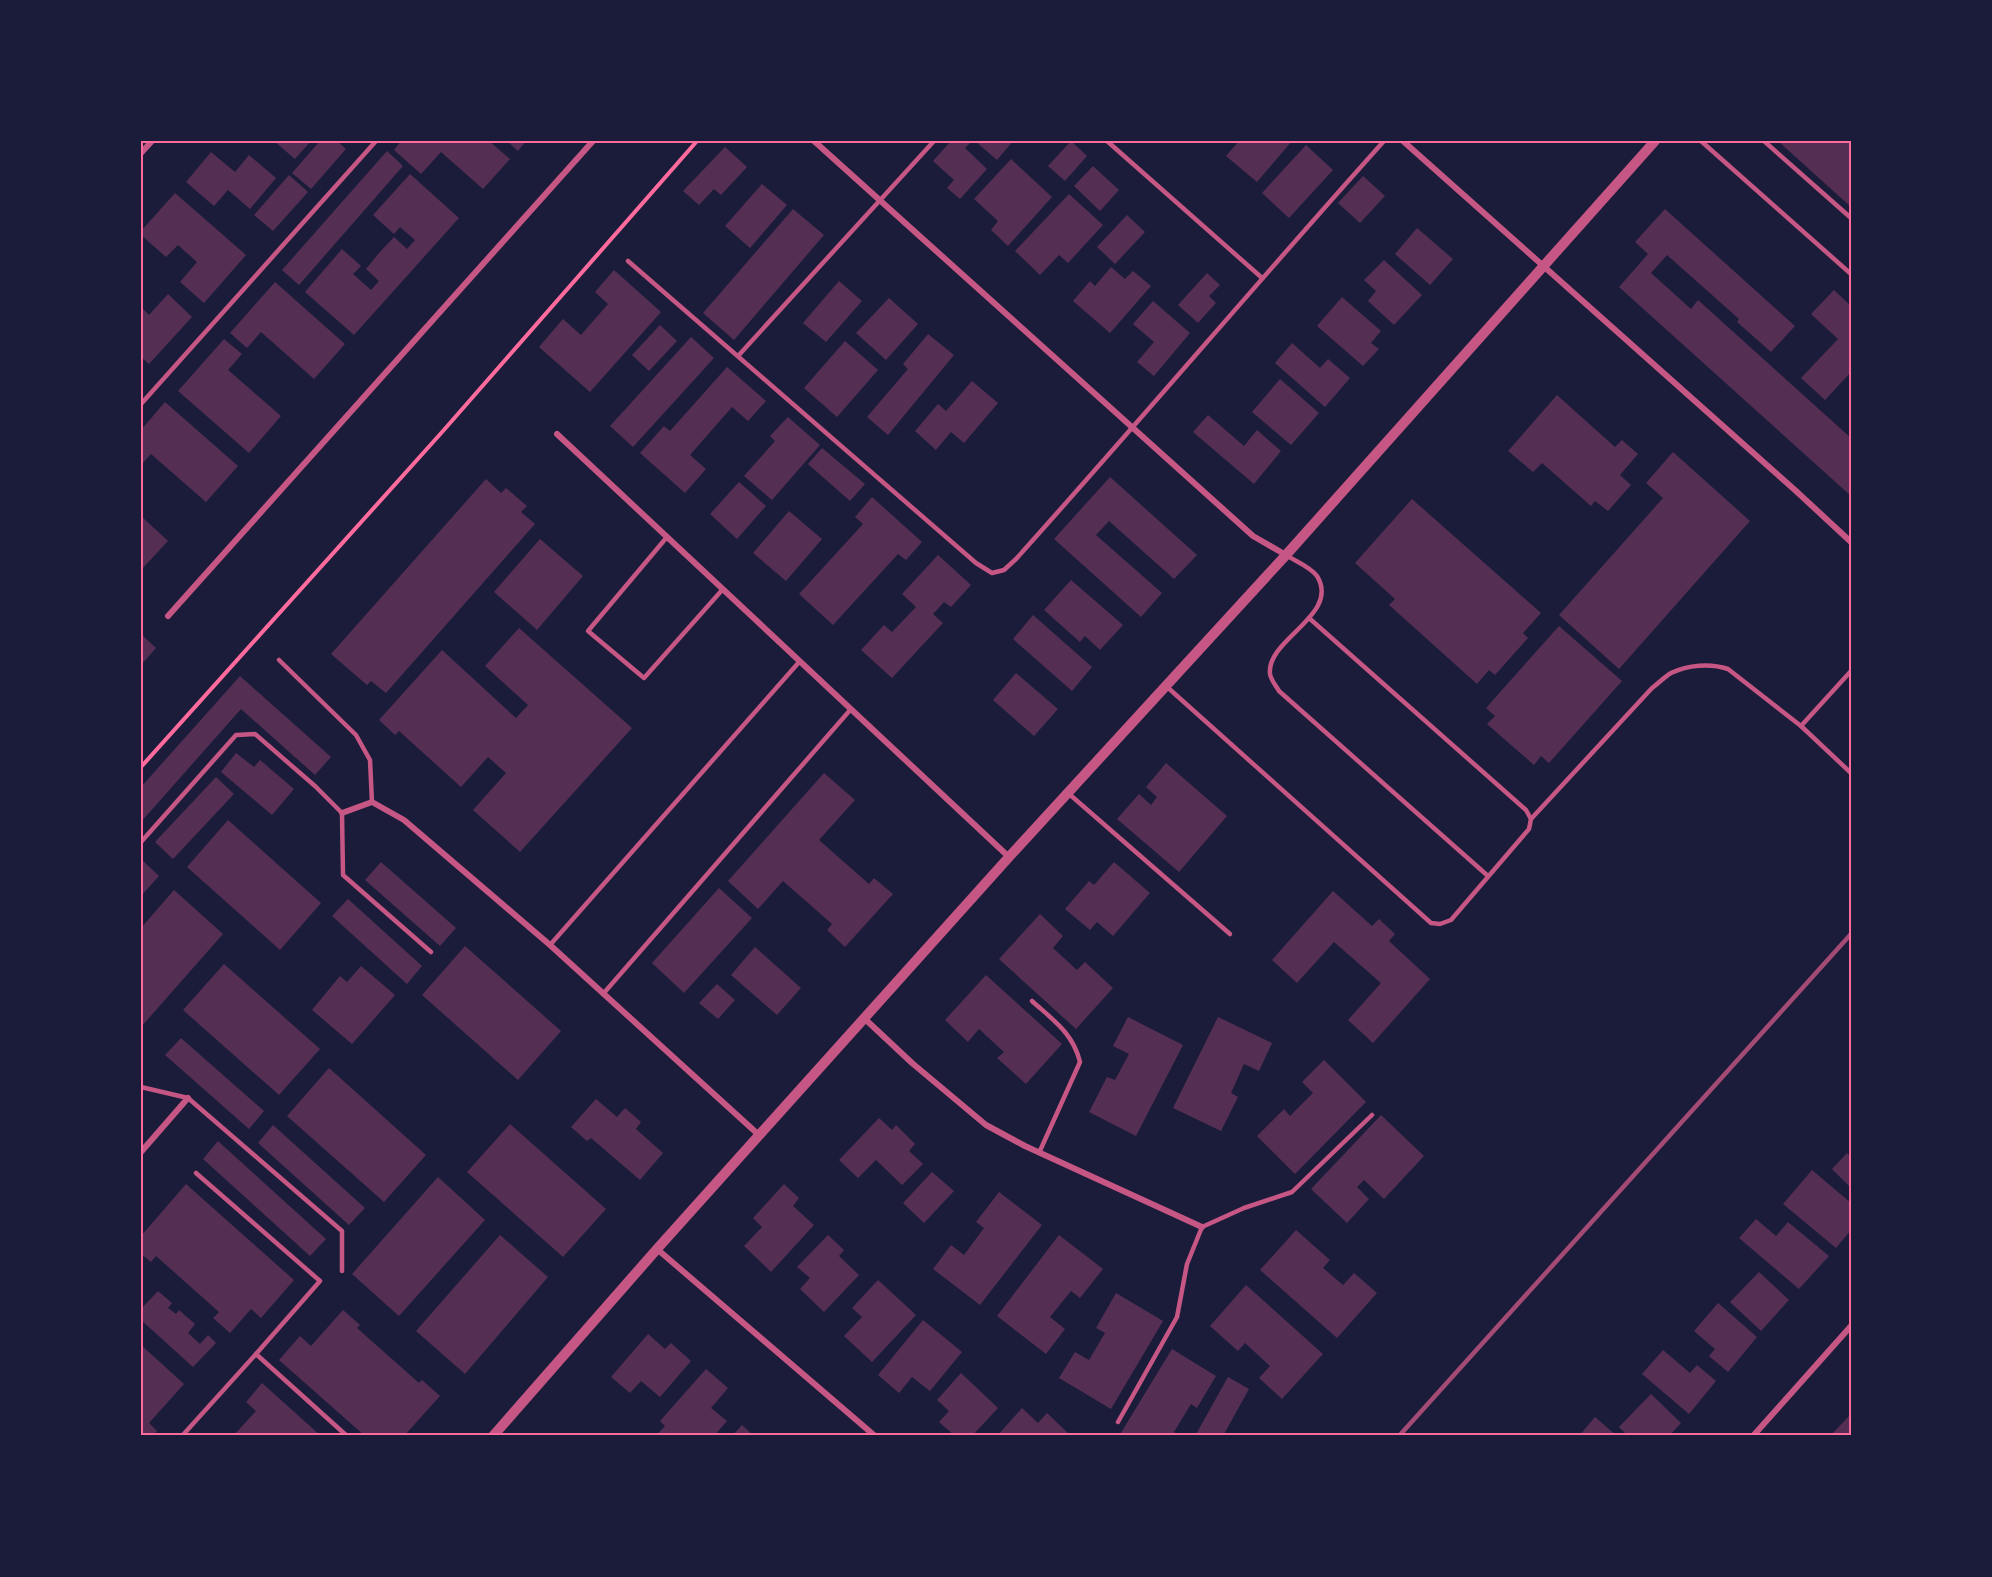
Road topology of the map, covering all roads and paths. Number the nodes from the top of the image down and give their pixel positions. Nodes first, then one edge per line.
1 (152, 141) edge
2 (376, 141) edge
3 (593, 141) edge
4 (697, 141) edge
5 (814, 141) edge
6 (934, 141) edge
7 (1107, 141) edge
8 (1384, 141) edge
9 (1402, 141) edge
10 (1655, 141) edge
11 (1701, 141) edge
12 (1764, 141) edge
13 (141, 153) edge
14 (880, 201) junction
15 (1851, 219) edge
16 (628, 261) dead end
17 (1543, 267) junction
18 (1851, 274) edge
19 (1262, 277) junction
20 (738, 356) junction
21 (141, 404) edge
22 (1133, 428) junction
23 (557, 434) dead end
24 (667, 537) junction
25 (1851, 542) edge
26 (1286, 555) junction
27 (724, 589) junction
28 (168, 616) dead end
29 (1309, 618) junction
30 (279, 660) dead end
31 (800, 661) junction
32 (1851, 671) edge
33 (1166, 686) junction
34 (850, 708) junction
35 (1801, 726) junction
36 (141, 767) edge
37 (1851, 773) edge
38 (1068, 793) junction
39 (372, 802) junction
40 (342, 813) junction
41 (1531, 819) junction
42 (141, 842) edge
43 (1009, 857) junction
44 (1488, 876) junction
45 (1230, 934) dead end
46 (550, 945) junction
47 (431, 952) dead end
48 (603, 994) junction
49 (1032, 1001) dead end
50 (865, 1019) junction
51 (141, 1087) edge
52 (188, 1098) junction
53 (1372, 1115) dead end
54 (760, 1136) junction
55 (141, 1152) edge
56 (1039, 1153) junction
57 (196, 1173) dead end
58 (1202, 1227) junction
59 (657, 1250) junction
60 (342, 1271) dead end
61 (1851, 1326) edge
62 (256, 1354) junction
63 (1118, 1422) dead end
64 (182, 1436) edge
65 (347, 1436) edge
66 (493, 1436) edge
67 (875, 1436) edge
68 (1753, 1436) edge

1 - 13 street
2 - 21 lane
3 - 28 street
4 - 36 path
5 - 14 street
6 - 14 lane
7 - 19 lane
8 - 19 lane
9 - 17 street
10 - 17 street
11 - 18 lane
12 - 15 lane
14 - 20 lane
14 - 22 street
16 - 20 lane
17 - 25 street
17 - 26 street
19 - 22 lane
20 - 22 lane
22 - 26 street
23 - 24 street
24 - 27 street
24 - 27 lane
26 - 29 lane
26 - 33 street
27 - 31 street
29 - 41 lane
29 - 44 lane
30 - 39 lane
31 - 34 street
31 - 46 lane
32 - 35 lane
33 - 38 street
33 - 44 lane
34 - 43 street
34 - 48 lane
35 - 37 lane
35 - 41 lane
38 - 43 street
38 - 45 lane
39 - 40 street
39 - 46 street
40 - 42 lane
40 - 47 lane
41 - 44 lane
43 - 50 street
46 - 48 street
48 - 54 street
49 - 56 lane
50 - 54 street
50 - 56 street
51 - 52 lane
52 - 55 street
52 - 60 lane
53 - 58 lane
54 - 59 street
56 - 58 street
57 - 62 lane
58 - 63 lane
59 - 66 street
59 - 67 street
61 - 68 street
62 - 64 lane
62 - 65 lane

